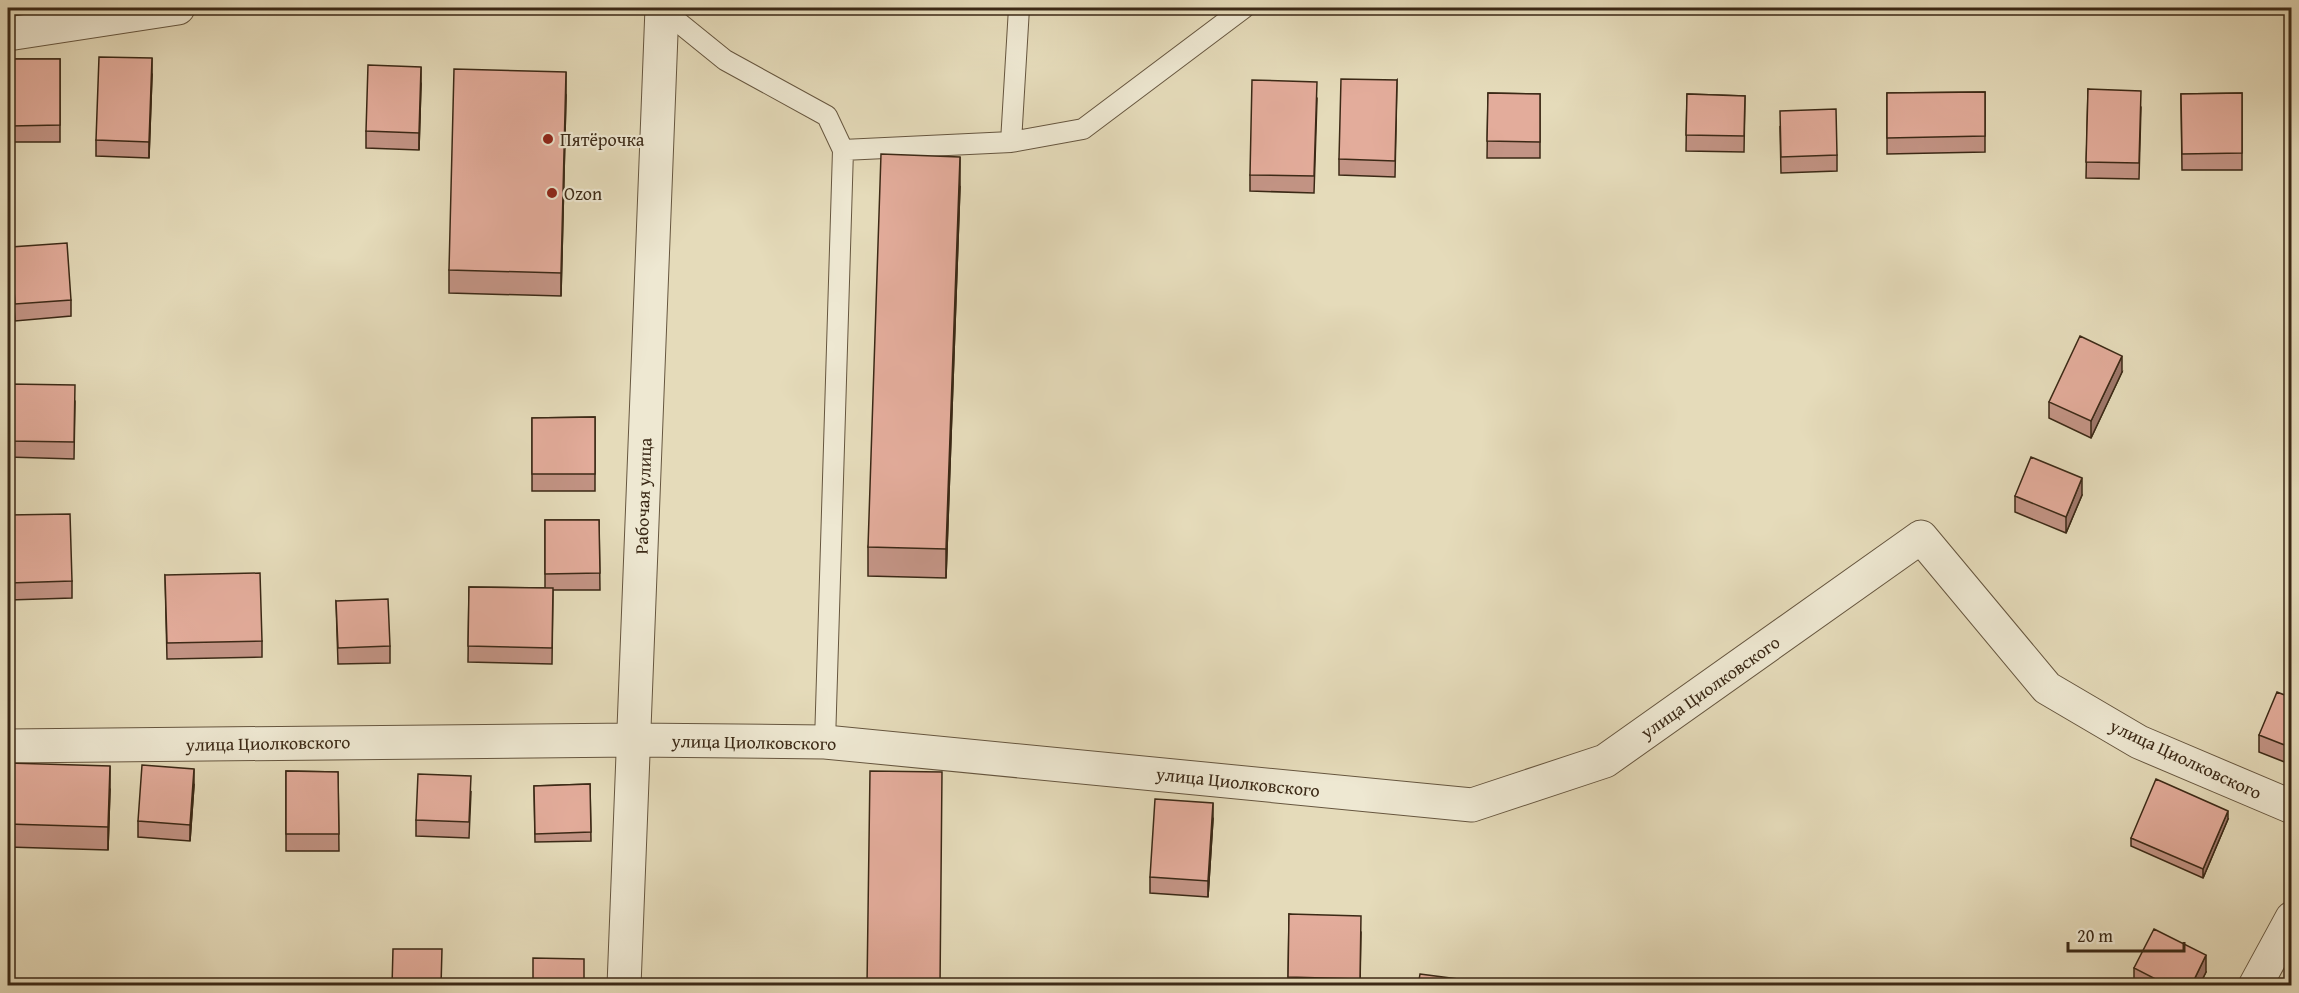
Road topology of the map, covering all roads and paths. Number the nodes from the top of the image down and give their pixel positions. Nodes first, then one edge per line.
1 (178, 8) edge
2 (662, 8) edge
3 (1019, 8) edge
4 (1244, 8) edge
5 (8, 34) edge
6 (1011, 142) junction
7 (843, 150) junction
8 (633, 740) junction
9 (825, 742) junction
10 (8, 746) edge
11 (2292, 807) edge
12 (2292, 918) edge
13 (624, 986) edge
14 (2255, 986) edge

1 - 5 street
2 - 7 lane
2 - 8 street, Рабочая улица
3 - 6 lane
4 - 6 lane
6 - 7 lane
7 - 9 lane
8 - 9 street, улица Циолковского
8 - 10 street, улица Циолковского
8 - 13 street, Рабочая улица
9 - 11 street, улица Циолковского
12 - 14 street

